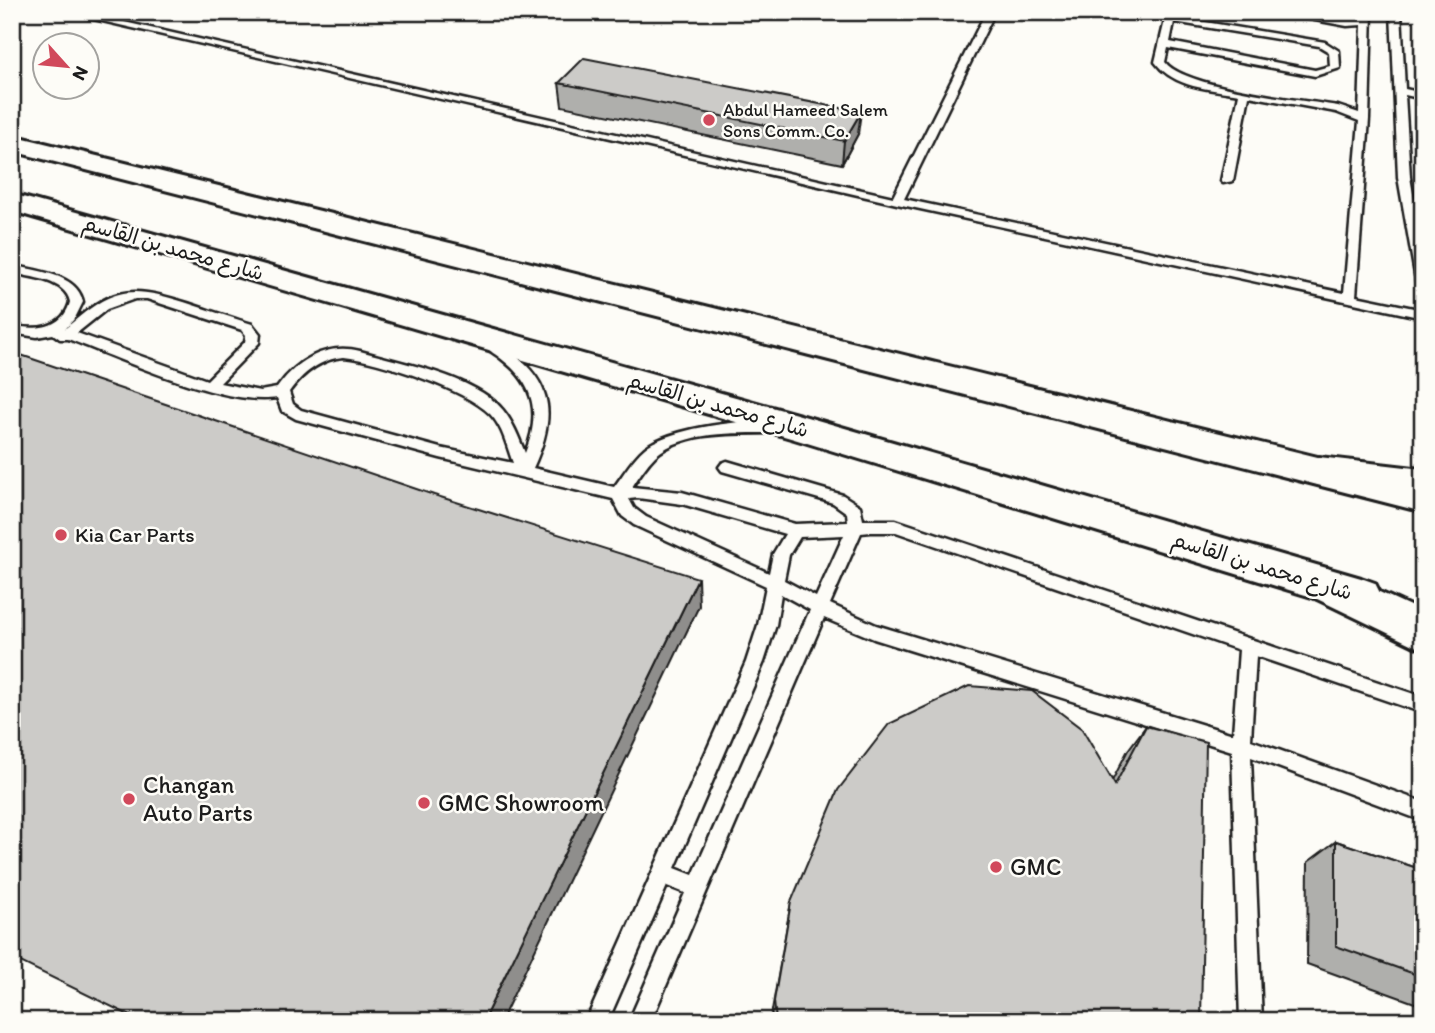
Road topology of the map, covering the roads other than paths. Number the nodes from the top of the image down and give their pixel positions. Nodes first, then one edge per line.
1 (67, 12) edge
2 (990, 12) edge
3 (1276, 12) edge
4 (1396, 12) edge
5 (1171, 15) edge
6 (1367, 17) edge
7 (1163, 44) junction
8 (1398, 90) junction
9 (1244, 93) junction
10 (1423, 96) edge
11 (1364, 119) junction
12 (12, 124) edge
13 (12, 143) edge
14 (1227, 181) dead end
15 (897, 201) junction
16 (12, 202) edge
17 (392, 239) junction
18 (12, 269) edge
19 (1423, 286) edge
20 (1350, 298) junction
21 (1423, 314) edge
22 (12, 329) edge
23 (59, 332) junction
24 (477, 336) junction
25 (209, 386) junction
26 (282, 392) junction
27 (800, 428) junction
28 (727, 467) dead end
29 (524, 471) junction
30 (1319, 471) junction
31 (1423, 483) edge
32 (618, 494) junction
33 (1423, 498) edge
34 (856, 525) junction
35 (796, 530) junction
36 (775, 583) junction
37 (1327, 585) junction
38 (819, 607) junction
39 (1423, 613) edge
40 (1423, 632) edge
41 (1248, 648) junction
42 (1423, 705) edge
43 (1241, 745) junction
44 (1423, 812) edge
45 (663, 874) junction
46 (698, 887) junction
47 (597, 1021) edge
48 (640, 1021) edge
49 (1251, 1021) edge

1 - 15 lane
2 - 15 lane
3 - 6 lane
4 - 8 lane
5 - 7 lane
5 - 7 lane
6 - 11 lane
7 - 9 lane
8 - 10 lane
8 - 19 lane
9 - 11 lane
9 - 14 lane
11 - 20 lane
12 - 17 main road
13 - 17 main road
15 - 20 lane
16 - 24 main road, شارع محمد بن القاسم
17 - 30 main road
18 - 23 lane
20 - 21 lane
22 - 23 lane
23 - 25 lane
23 - 25 lane
24 - 27 main road, شارع محمد بن القاسم
24 - 29 lane
25 - 26 lane
26 - 29 lane
26 - 29 lane
27 - 32 lane
27 - 37 main road, شارع محمد بن القاسم
28 - 34 lane
29 - 32 lane
30 - 31 main road
30 - 33 main road
32 - 35 lane
32 - 36 lane
34 - 35 lane
34 - 38 lane
34 - 41 lane
35 - 36 lane
36 - 38 lane
36 - 45 lane
37 - 39 main road, شارع محمد بن القاسم
37 - 40 main road
38 - 43 lane
38 - 46 lane
41 - 42 lane
41 - 43 lane
43 - 44 lane
43 - 49 lane
45 - 46 lane
45 - 47 lane
46 - 48 lane

